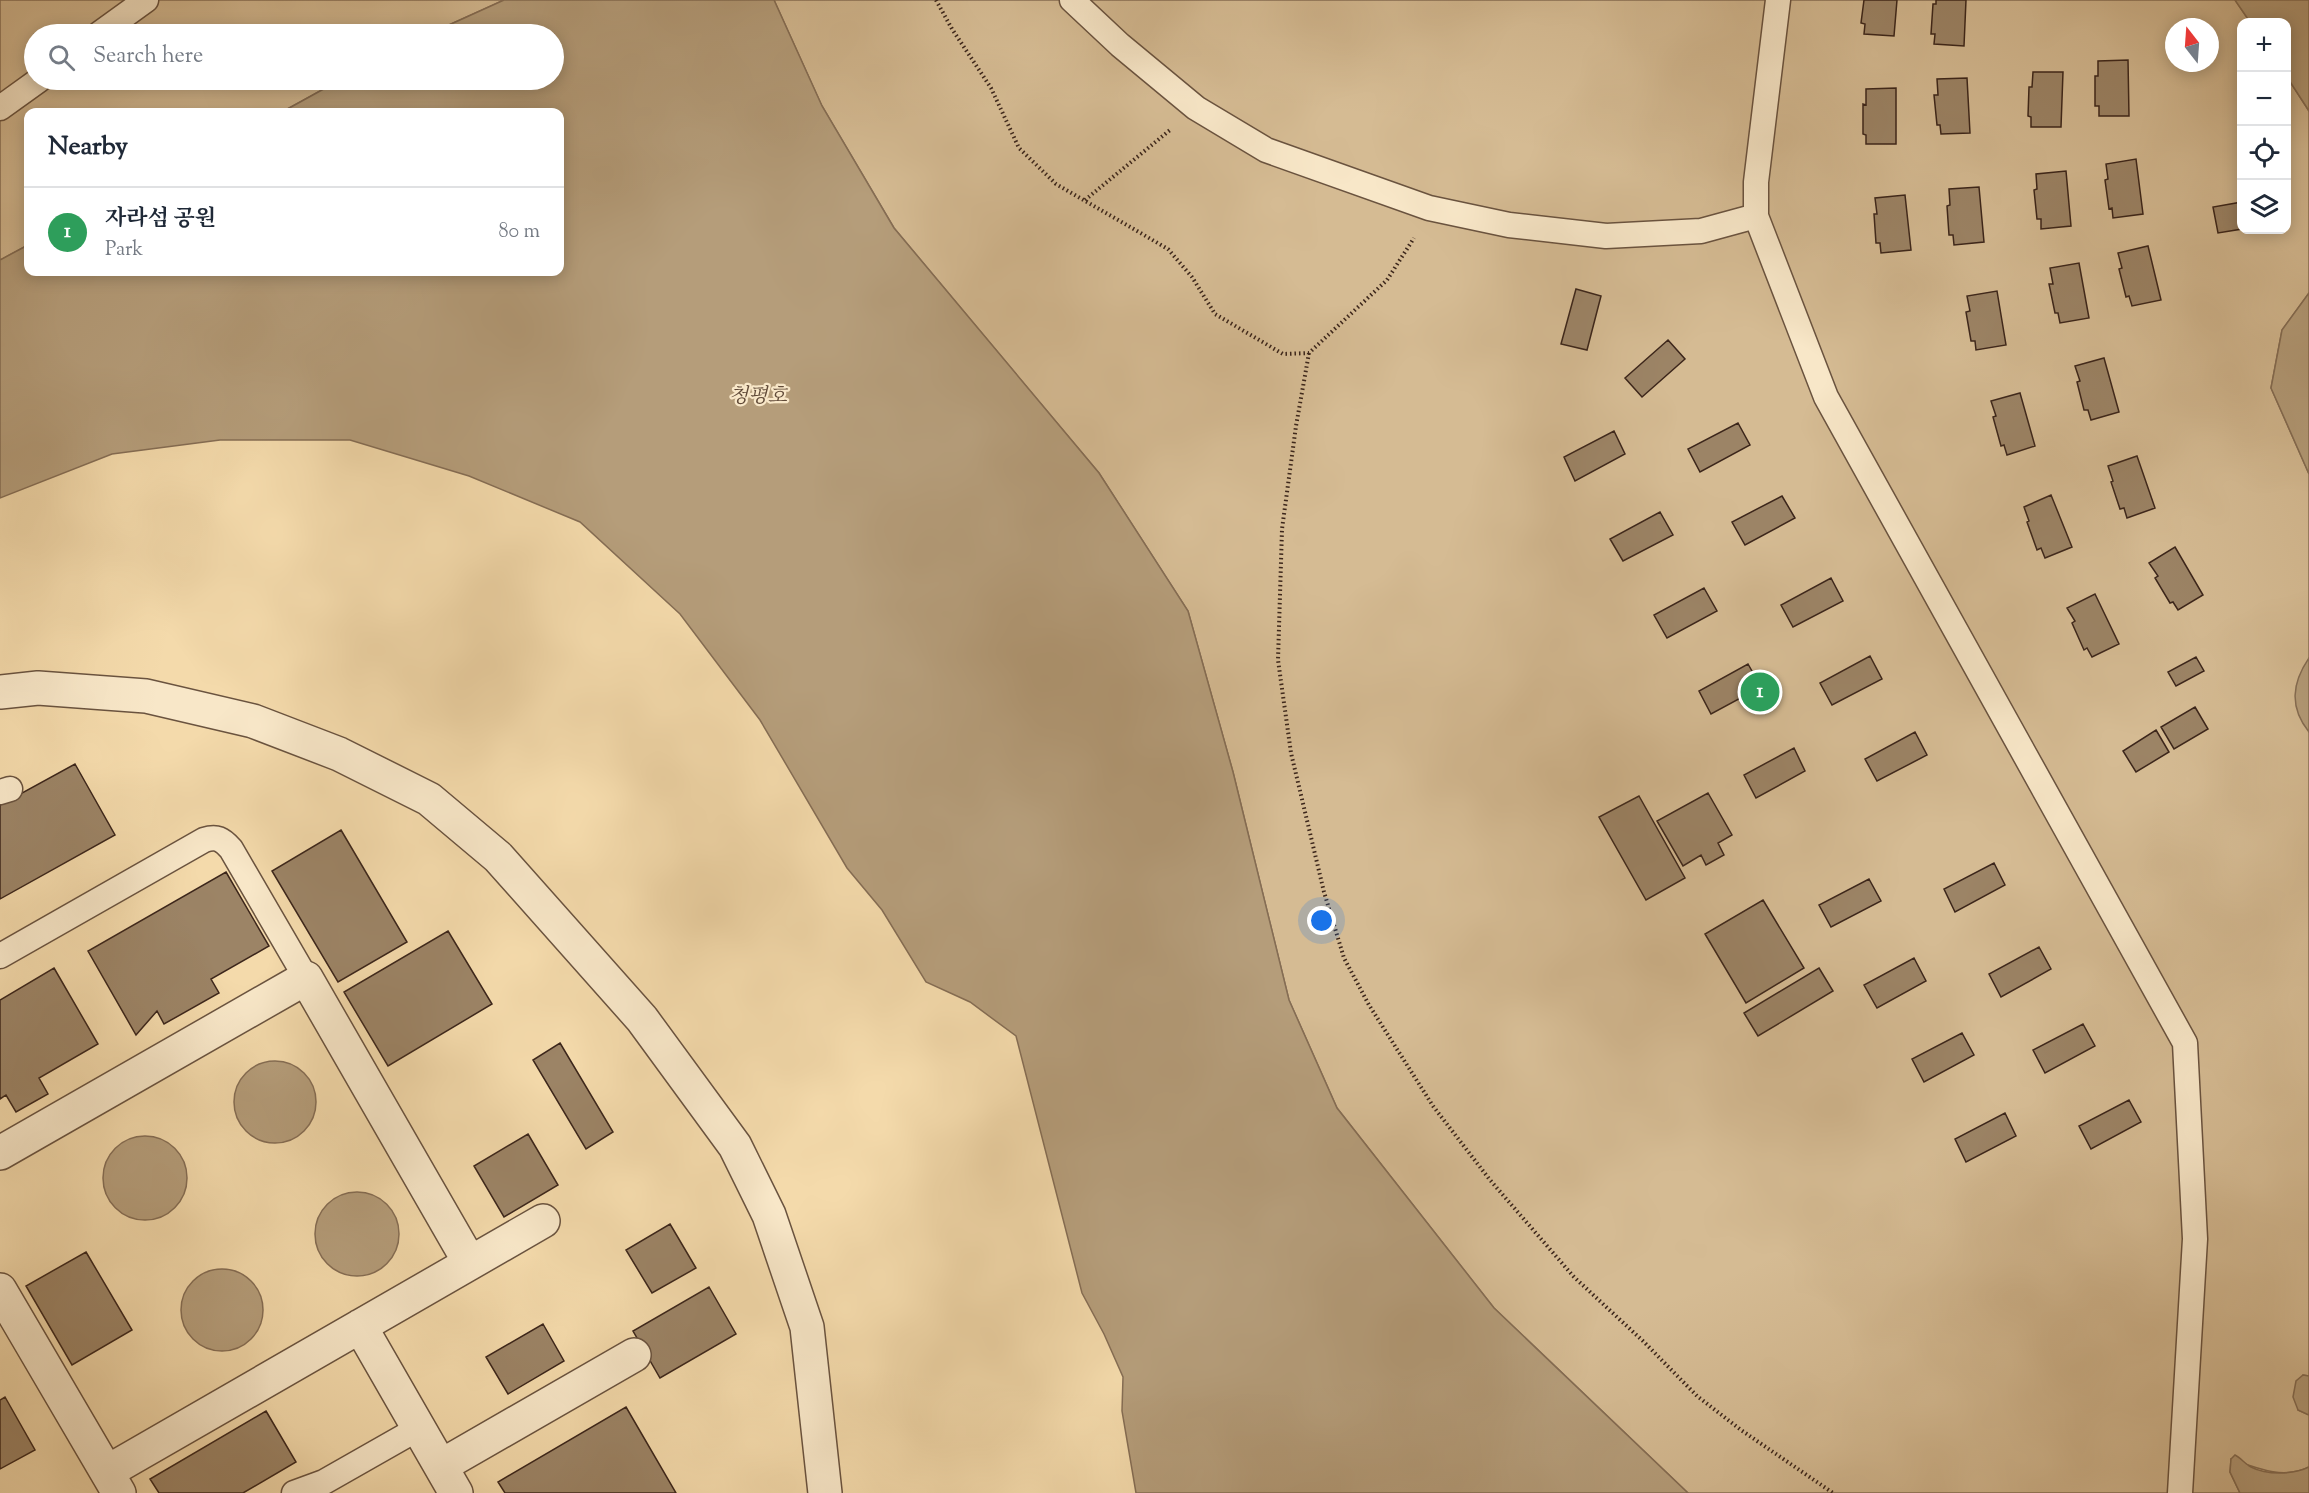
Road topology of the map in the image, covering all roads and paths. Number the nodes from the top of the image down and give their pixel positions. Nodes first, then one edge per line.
1 (146, 0) edge
2 (936, 0) edge
3 (1072, 0) edge
4 (1778, 0) edge
5 (113, 24) edge
6 (25, 90) edge
7 (0, 108) edge
8 (1196, 108) junction
9 (1085, 200) junction
10 (1429, 208) junction
11 (1756, 216) junction
12 (1309, 353) junction
13 (0, 692) edge
14 (0, 956) edge
15 (306, 978) junction
16 (0, 1153) edge
17 (543, 1221) dead end
18 (470, 1263) junction
19 (0, 1290) edge
20 (360, 1326) junction
21 (634, 1355) dead end
22 (419, 1428) junction
23 (448, 1480) edge
24 (113, 1482) edge
25 (294, 1493) edge
26 (825, 1493) edge
27 (1833, 1493) edge
28 (2180, 1493) edge

1 - 5 lane
2 - 9 path
3 - 8 lane
4 - 11 lane
6 - 7 lane
8 - 9 path
8 - 10 lane
9 - 12 path
10 - 11 lane
10 - 12 path
11 - 28 lane
12 - 27 path
13 - 26 street
14 - 15 lane
15 - 16 street
15 - 18 street
17 - 18 street
18 - 20 street
19 - 24 street
20 - 22 street
20 - 24 street
21 - 23 street
22 - 23 street
22 - 25 lane

